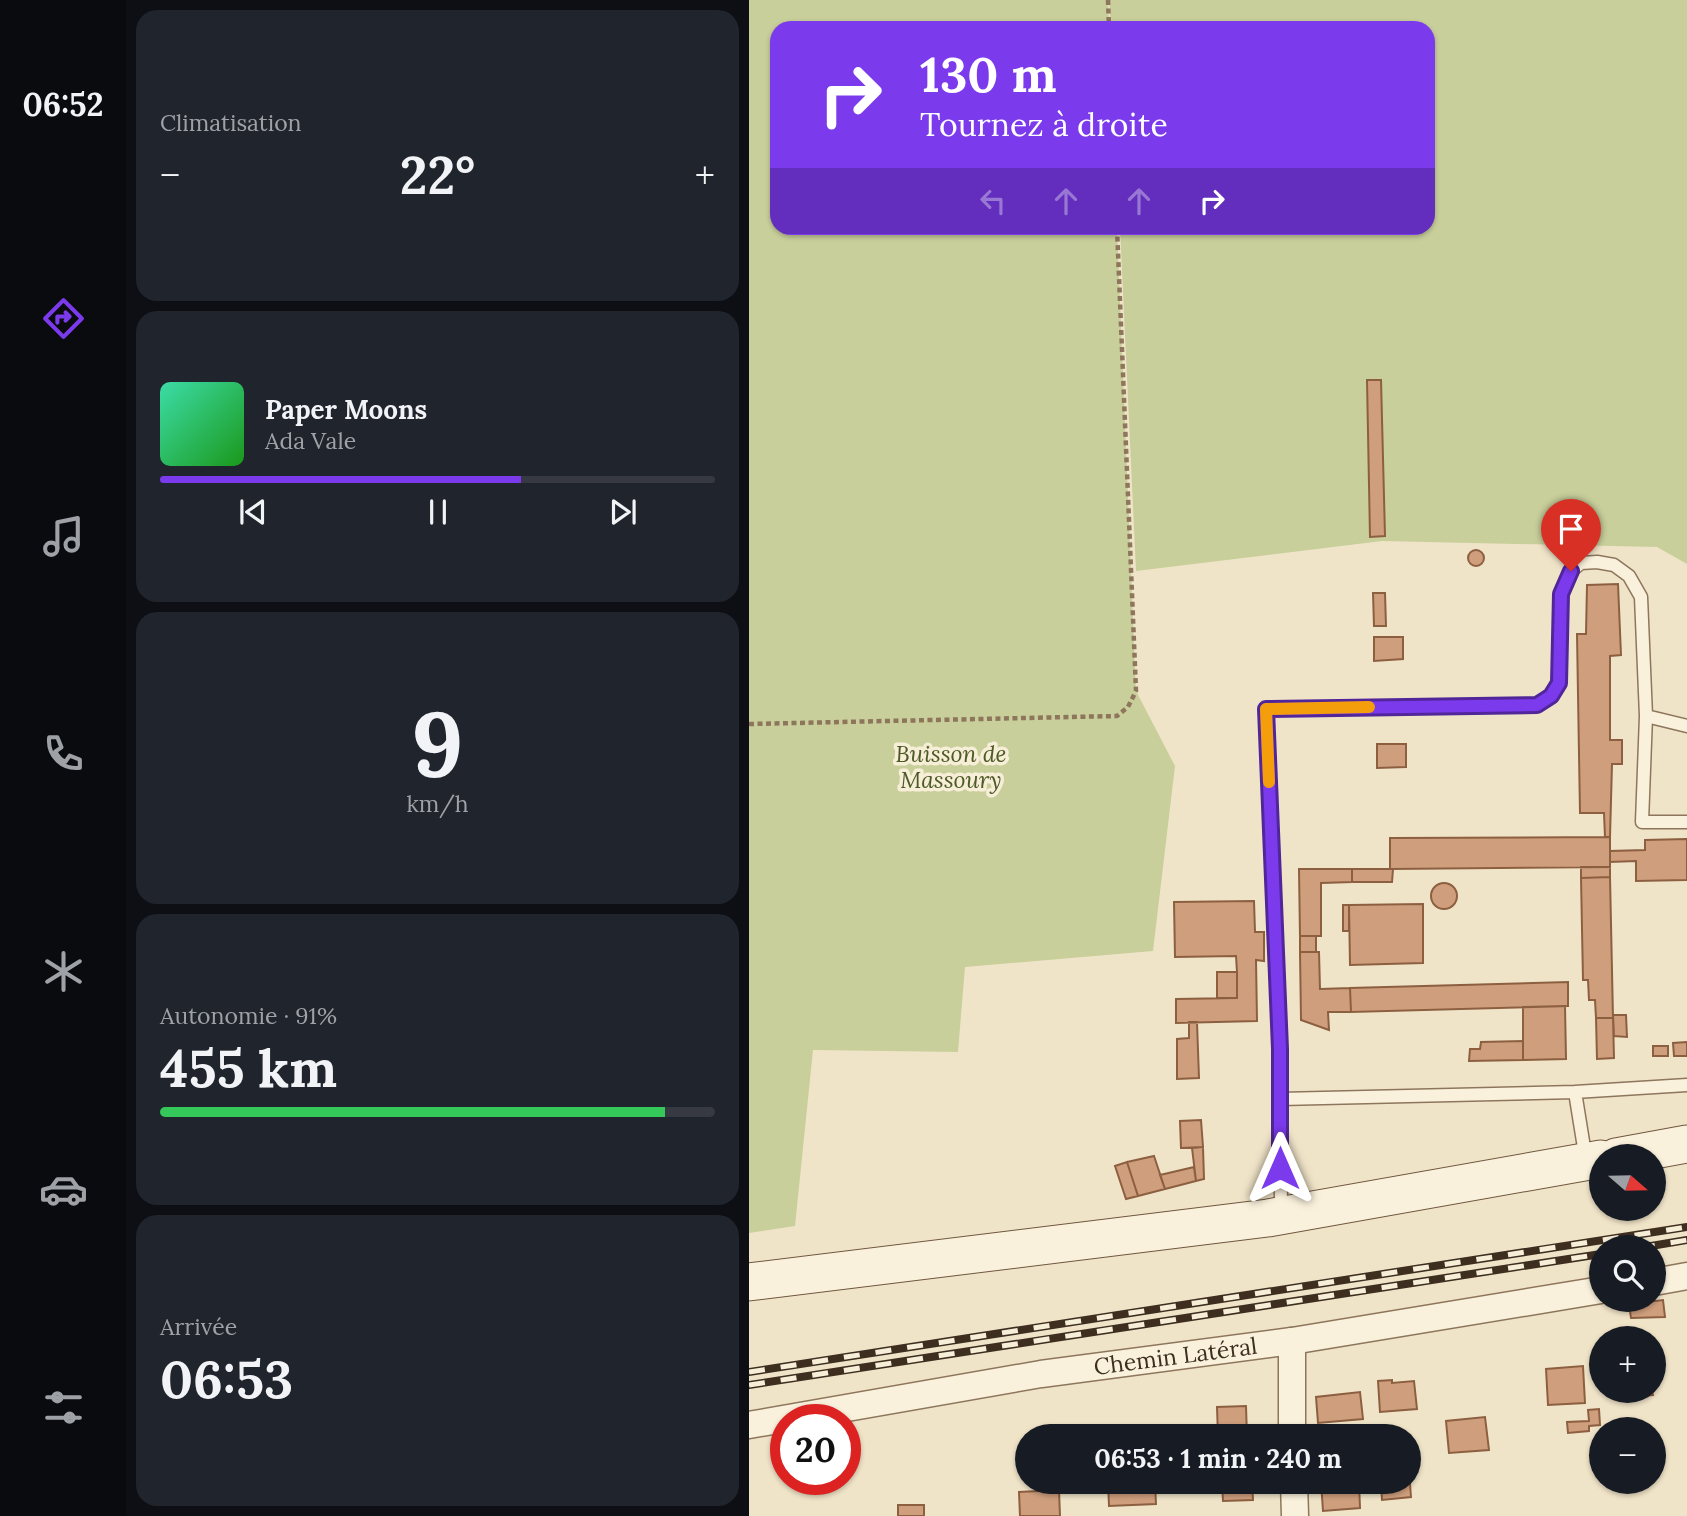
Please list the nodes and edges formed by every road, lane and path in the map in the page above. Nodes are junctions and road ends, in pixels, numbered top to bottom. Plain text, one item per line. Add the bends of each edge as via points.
1 (1108, 0) edge
2 (1109, 21) edge
3 (1117, 235) edge
4 (1646, 716) junction
5 (749, 724) edge
6 (1687, 726) edge
7 (1687, 822) edge
8 (1687, 1085) edge
9 (1575, 1092) junction
10 (1280, 1099) junction
11 (1595, 1144) edge
12 (1687, 1144) edge
13 (1666, 1148) edge
14 (1589, 1161) edge
15 (1281, 1216) junction
16 (1687, 1276) edge
17 (1666, 1280) edge
18 (749, 1282) edge
19 (1589, 1292) edge
20 (1292, 1341) junction
21 (1292, 1424) edge
22 (749, 1425) edge
23 (1294, 1494) edge
24 (1294, 1516) edge

1 - 2 path
3 - 5 path via 1136,691 1128,708 1117,716
4 - 6 lane
4 - 7 lane via 1642,822
4 - 10 lane via 1641,597 1629,576 1613,565 1597,562 1581,563 1571,571 1561,594 1559,683 1551,696 1537,705 1266,709
8 - 9 lane
9 - 10 lane
9 - 11 lane
10 - 15 lane
12 - 13 main road
14 - 15 main road
15 - 18 main road
16 - 17 street
19 - 20 street, Chemin Latéral
20 - 21 street
20 - 22 street, Chemin Latéral via 1041,1374
23 - 24 street

